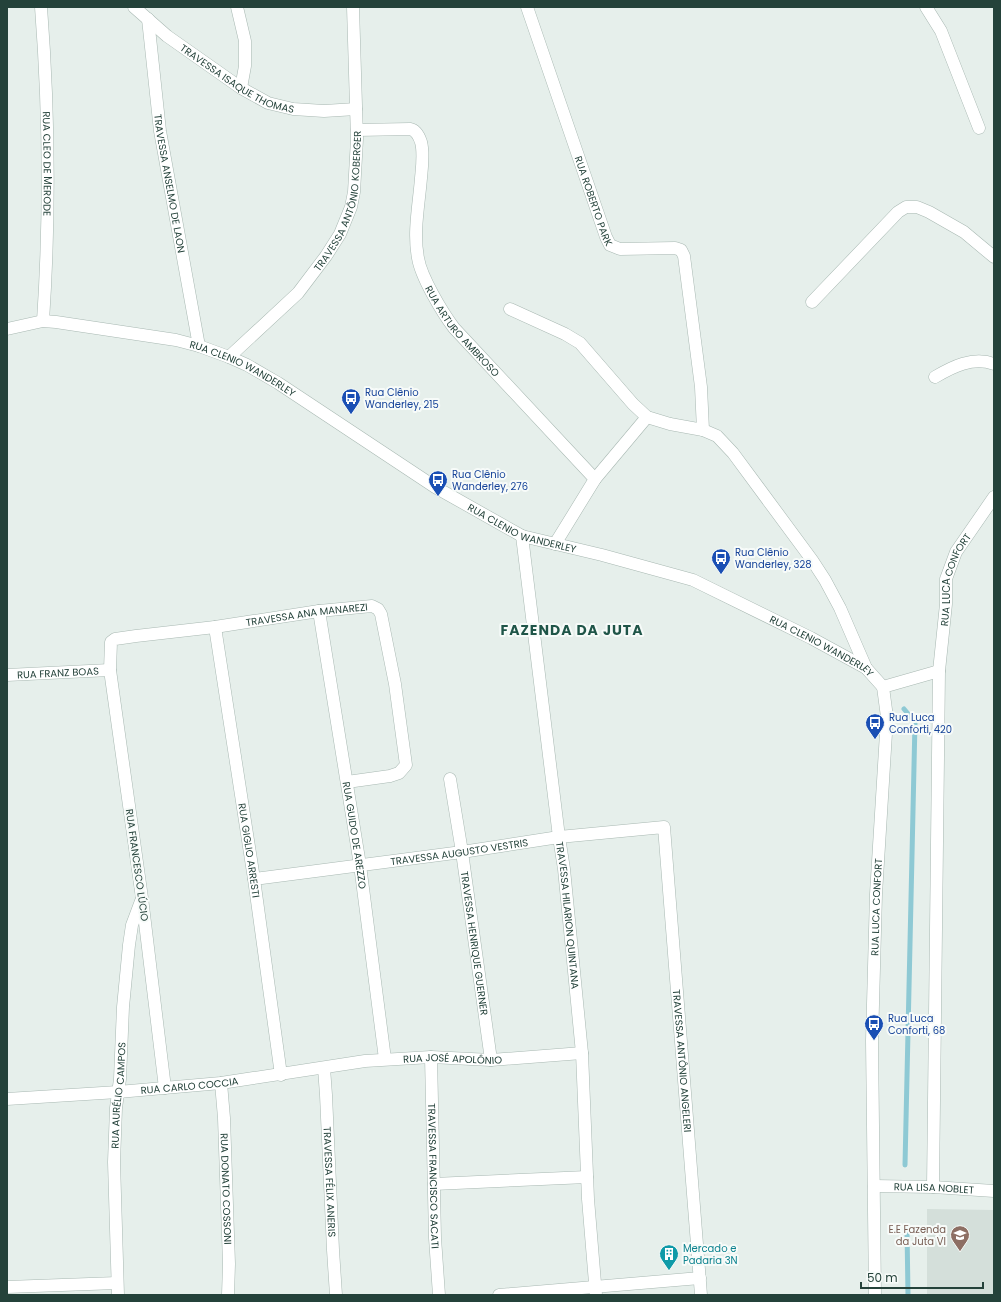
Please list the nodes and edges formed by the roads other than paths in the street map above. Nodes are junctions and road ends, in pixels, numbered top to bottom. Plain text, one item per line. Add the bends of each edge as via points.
1 (41, 7) edge
2 (134, 7) edge
3 (237, 7) edge
4 (353, 7) edge
5 (527, 7) edge
6 (926, 7) edge
7 (148, 19) junction
8 (240, 88) junction
9 (356, 109) junction
10 (979, 128) dead end
11 (356, 130) junction
12 (994, 258) edge
13 (812, 302) dead end
14 (510, 309) dead end
15 (43, 321) junction
16 (7, 329) edge
17 (199, 346) junction
18 (229, 357) junction
19 (994, 364) edge
20 (935, 377) dead end
21 (647, 417) junction
22 (703, 430) junction
23 (596, 478) junction
24 (994, 497) edge
25 (522, 536) junction
26 (556, 544) junction
27 (319, 611) junction
28 (215, 626) junction
29 (111, 642) joint
30 (866, 668) junction
31 (110, 670) junction
32 (939, 671) junction
33 (7, 675) edge
34 (883, 687) junction
35 (450, 779) dead end
36 (347, 782) junction
37 (664, 827) joint
38 (559, 837) junction
39 (462, 852) junction
40 (360, 865) junction
41 (254, 879) junction
42 (142, 898) junction
43 (582, 1053) junction
44 (431, 1057) junction
45 (385, 1059) junction
46 (492, 1060) junction
47 (324, 1068) junction
48 (281, 1074) junction
49 (221, 1084) junction
50 (165, 1088) junction
51 (118, 1092) junction
52 (7, 1099) edge
53 (587, 1177) junction
54 (434, 1184) junction
55 (874, 1186) junction
56 (933, 1187) junction
57 (994, 1191) edge
58 (700, 1278) junction
59 (7, 1287) edge
60 (118, 1289) edge
61 (596, 1291) edge
62 (228, 1295) edge
63 (336, 1295) edge
64 (439, 1295) edge
65 (500, 1295) edge
66 (701, 1295) edge
67 (875, 1295) edge

1 - 15 street, RUA CLEO DE MERODE via 48,194
2 - 7 street, TRAVESSA ISAQUE THOMAS
3 - 8 street via 246,41 245,66
4 - 9 street, TRAVESSA ANTÔNIO KOBERGER
5 - 22 street, RUA ROBERTO PARK via 610,245 620,249 675,248 681,250 684,256 701,387
6 - 10 street via 941,31
7 - 8 street, TRAVESSA ISAQUE THOMAS via 167,36
7 - 17 street, TRAVESSA ANSELMO DE LAON via 160,131
8 - 9 street, TRAVESSA ISAQUE THOMAS via 268,103 293,109
9 - 11 street, TRAVESSA ANTÔNIO KOBERGER
11 - 18 street, TRAVESSA ANTÔNIO KOBERGER via 354,192 340,234 298,293
11 - 23 street, RUA ARTURO AMBROSO via 410,129 416,132 421,142 423,160 415,244 426,280 454,328
12 - 13 street via 964,232 929,212 917,207 906,207 898,212
14 - 21 street via 580,343
15 - 16 street, RUA CLENIO WANDERLEY
15 - 17 street, RUA CLENIO WANDERLEY via 176,340
17 - 18 street, RUA CLENIO WANDERLEY
18 - 25 street, RUA CLENIO WANDERLEY via 278,383 435,486
19 - 20 street via 972,362 954,366
21 - 22 street
21 - 23 street
22 - 30 street via 717,436 733,453 826,580
23 - 26 street
24 - 32 street, RUA LUCA CONFORT via 956,552 946,579
25 - 26 street, RUA CLENIO WANDERLEY
25 - 38 street, TRAVESSA HILARION QUINTANA
26 - 30 street, RUA CLENIO WANDERLEY via 694,580
27 - 28 street, TRAVESSA ANA MANAREZI
27 - 36 street, RUA GUIDO DE AREZZO
27 - 36 street, TRAVESSA ANA MANAREZI via 372,606 378,609 382,614 395,684 406,765 399,773 390,776
28 - 29 street, TRAVESSA ANA MANAREZI via 115,639
28 - 41 street, RUA GIGLIO ARRESTI
29 - 31 street, RUA FRANCESCO LÚCIO
30 - 34 street, RUA CLENIO WANDERLEY
31 - 33 street, RUA FRANZ BOAS
31 - 42 street, RUA FRANCESCO LÚCIO
32 - 34 street
32 - 56 street, RUA LUCA CONFORT
34 - 55 street, RUA LUCA CONFORT via 888,717 876,894 872,1041
35 - 39 street, TRAVESSA HENRIQUE GUERNER
36 - 40 street, RUA GUIDO DE AREZZO
37 - 38 street, TRAVESSA AUGUSTO VESTRIS
37 - 58 street, TRAVESSA ANTÔNIO ANGELERI
38 - 39 street, TRAVESSA AUGUSTO VESTRIS
38 - 43 street, TRAVESSA HILARION QUINTANA
39 - 40 street, TRAVESSA AUGUSTO VESTRIS
39 - 46 street, TRAVESSA HENRIQUE GUERNER
40 - 41 street, TRAVESSA AUGUSTO VESTRIS
40 - 45 street, RUA GUIDO DE AREZZO
41 - 48 street, RUA GIGLIO ARRESTI
42 - 50 street, RUA FRANCESCO LÚCIO
42 - 51 street, RUA AURÉLIO CAMPOS via 132,925 129,945
43 - 46 street, RUA JOSÉ APOLÔNIO
43 - 53 street, TRAVESSA HILARION QUINTANA
44 - 45 street, RUA JOSÉ APOLÔNIO
44 - 46 street, RUA JOSÉ APOLÔNIO
44 - 54 street, TRAVESSA FRANCISCO SACATI
45 - 47 street, RUA JOSÉ APOLÔNIO
47 - 48 street, RUA CARLO COCCIA
47 - 63 street, TRAVESSA FÉLIX ANERIS
48 - 49 street, RUA CARLO COCCIA
49 - 50 street, RUA CARLO COCCIA
49 - 62 street, RUA DONATO COSSONI via 229,1264
50 - 51 street, RUA CARLO COCCIA
51 - 52 street, RUA CARLO COCCIA
51 - 60 street, RUA AURÉLIO CAMPOS via 114,1162
53 - 54 street
53 - 61 street, TRAVESSA HILARION QUINTANA
54 - 64 street, TRAVESSA FRANCISCO SACATI
55 - 56 street, RUA LISA NOBLET
55 - 67 street, RUA LUCA CONFORT
56 - 57 street, RUA LISA NOBLET
58 - 61 street
58 - 66 street, TRAVESSA ANTÔNIO ANGELERI
59 - 60 street
61 - 65 street

